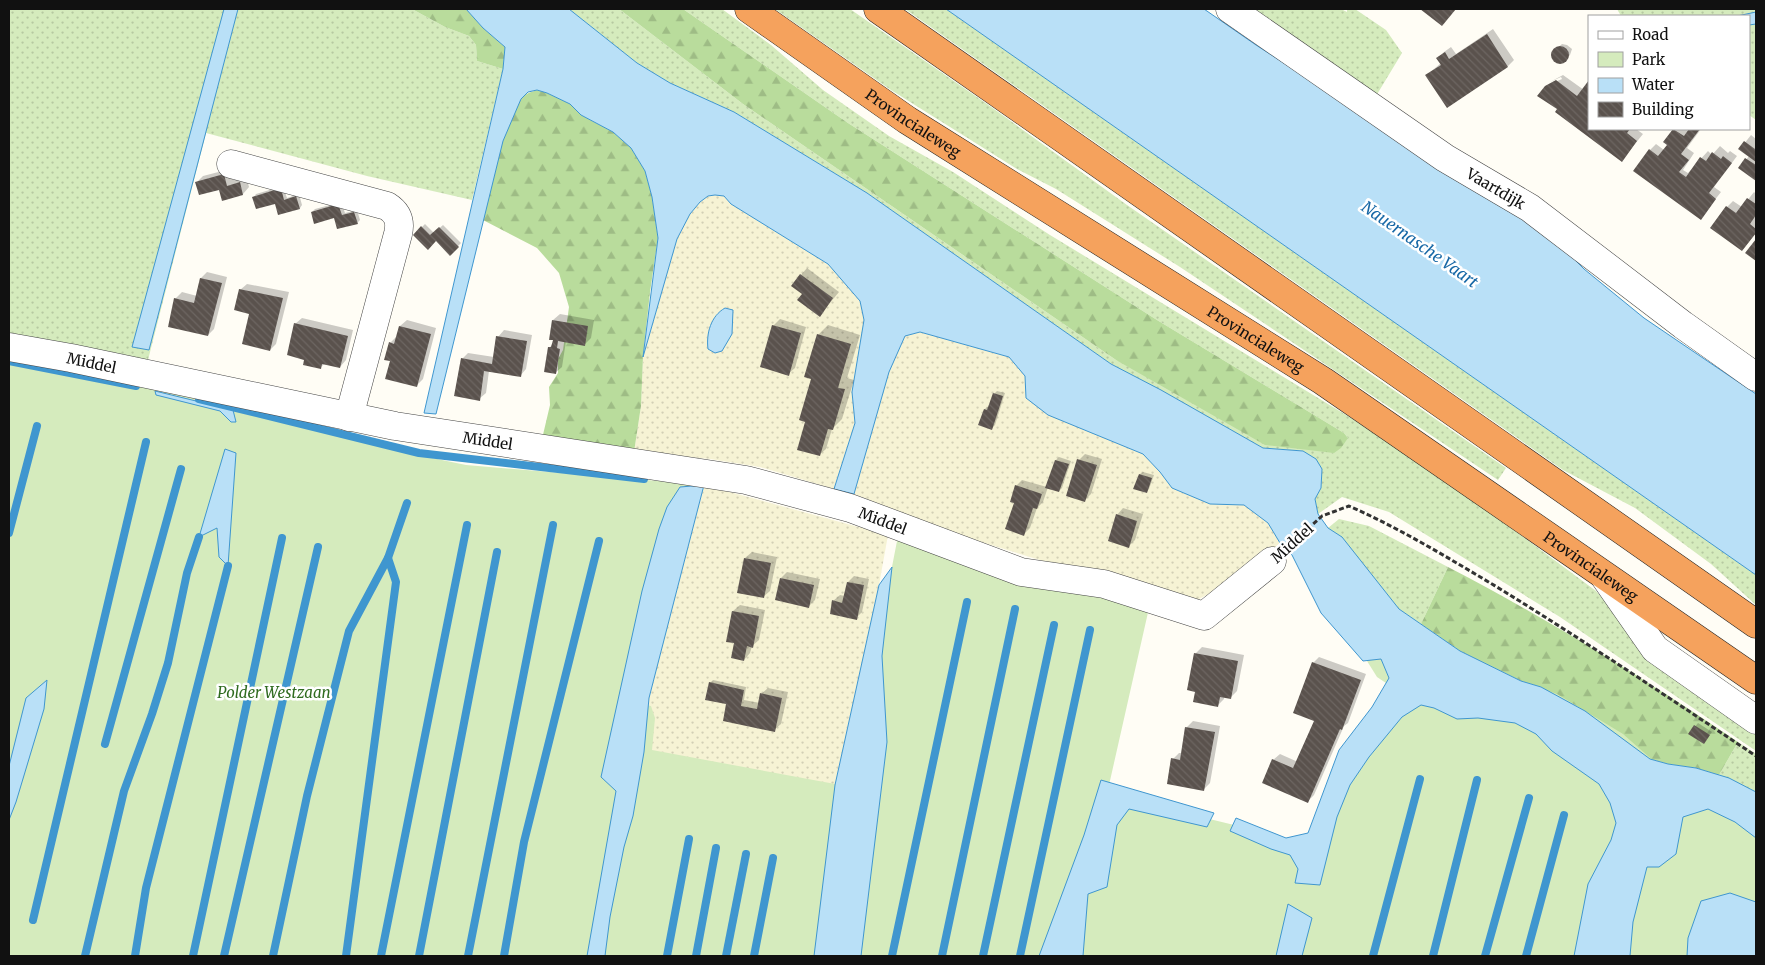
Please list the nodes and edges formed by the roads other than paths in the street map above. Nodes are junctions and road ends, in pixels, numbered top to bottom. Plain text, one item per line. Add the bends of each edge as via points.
1 (749, 9) edge
2 (878, 9) edge
3 (1230, 9) edge
4 (232, 164) dead end
5 (9, 347) edge
6 (1756, 377) edge
7 (349, 417) junction
8 (1272, 561) road end
9 (1600, 571) junction
10 (1756, 624) edge
11 (1756, 680) edge
12 (1756, 720) edge

1 - 9 highway, Provincialeweg via 907,120 1323,381
2 - 10 highway
3 - 6 street, Vaartdijk via 1444,158 1530,208
4 - 7 street via 387,206 399,219 398,234
5 - 7 street, Middel
7 - 8 street, Middel via 746,480 850,508 1021,572 1104,584 1204,616
9 - 11 highway, Provincialeweg
9 - 12 street via 1655,649

